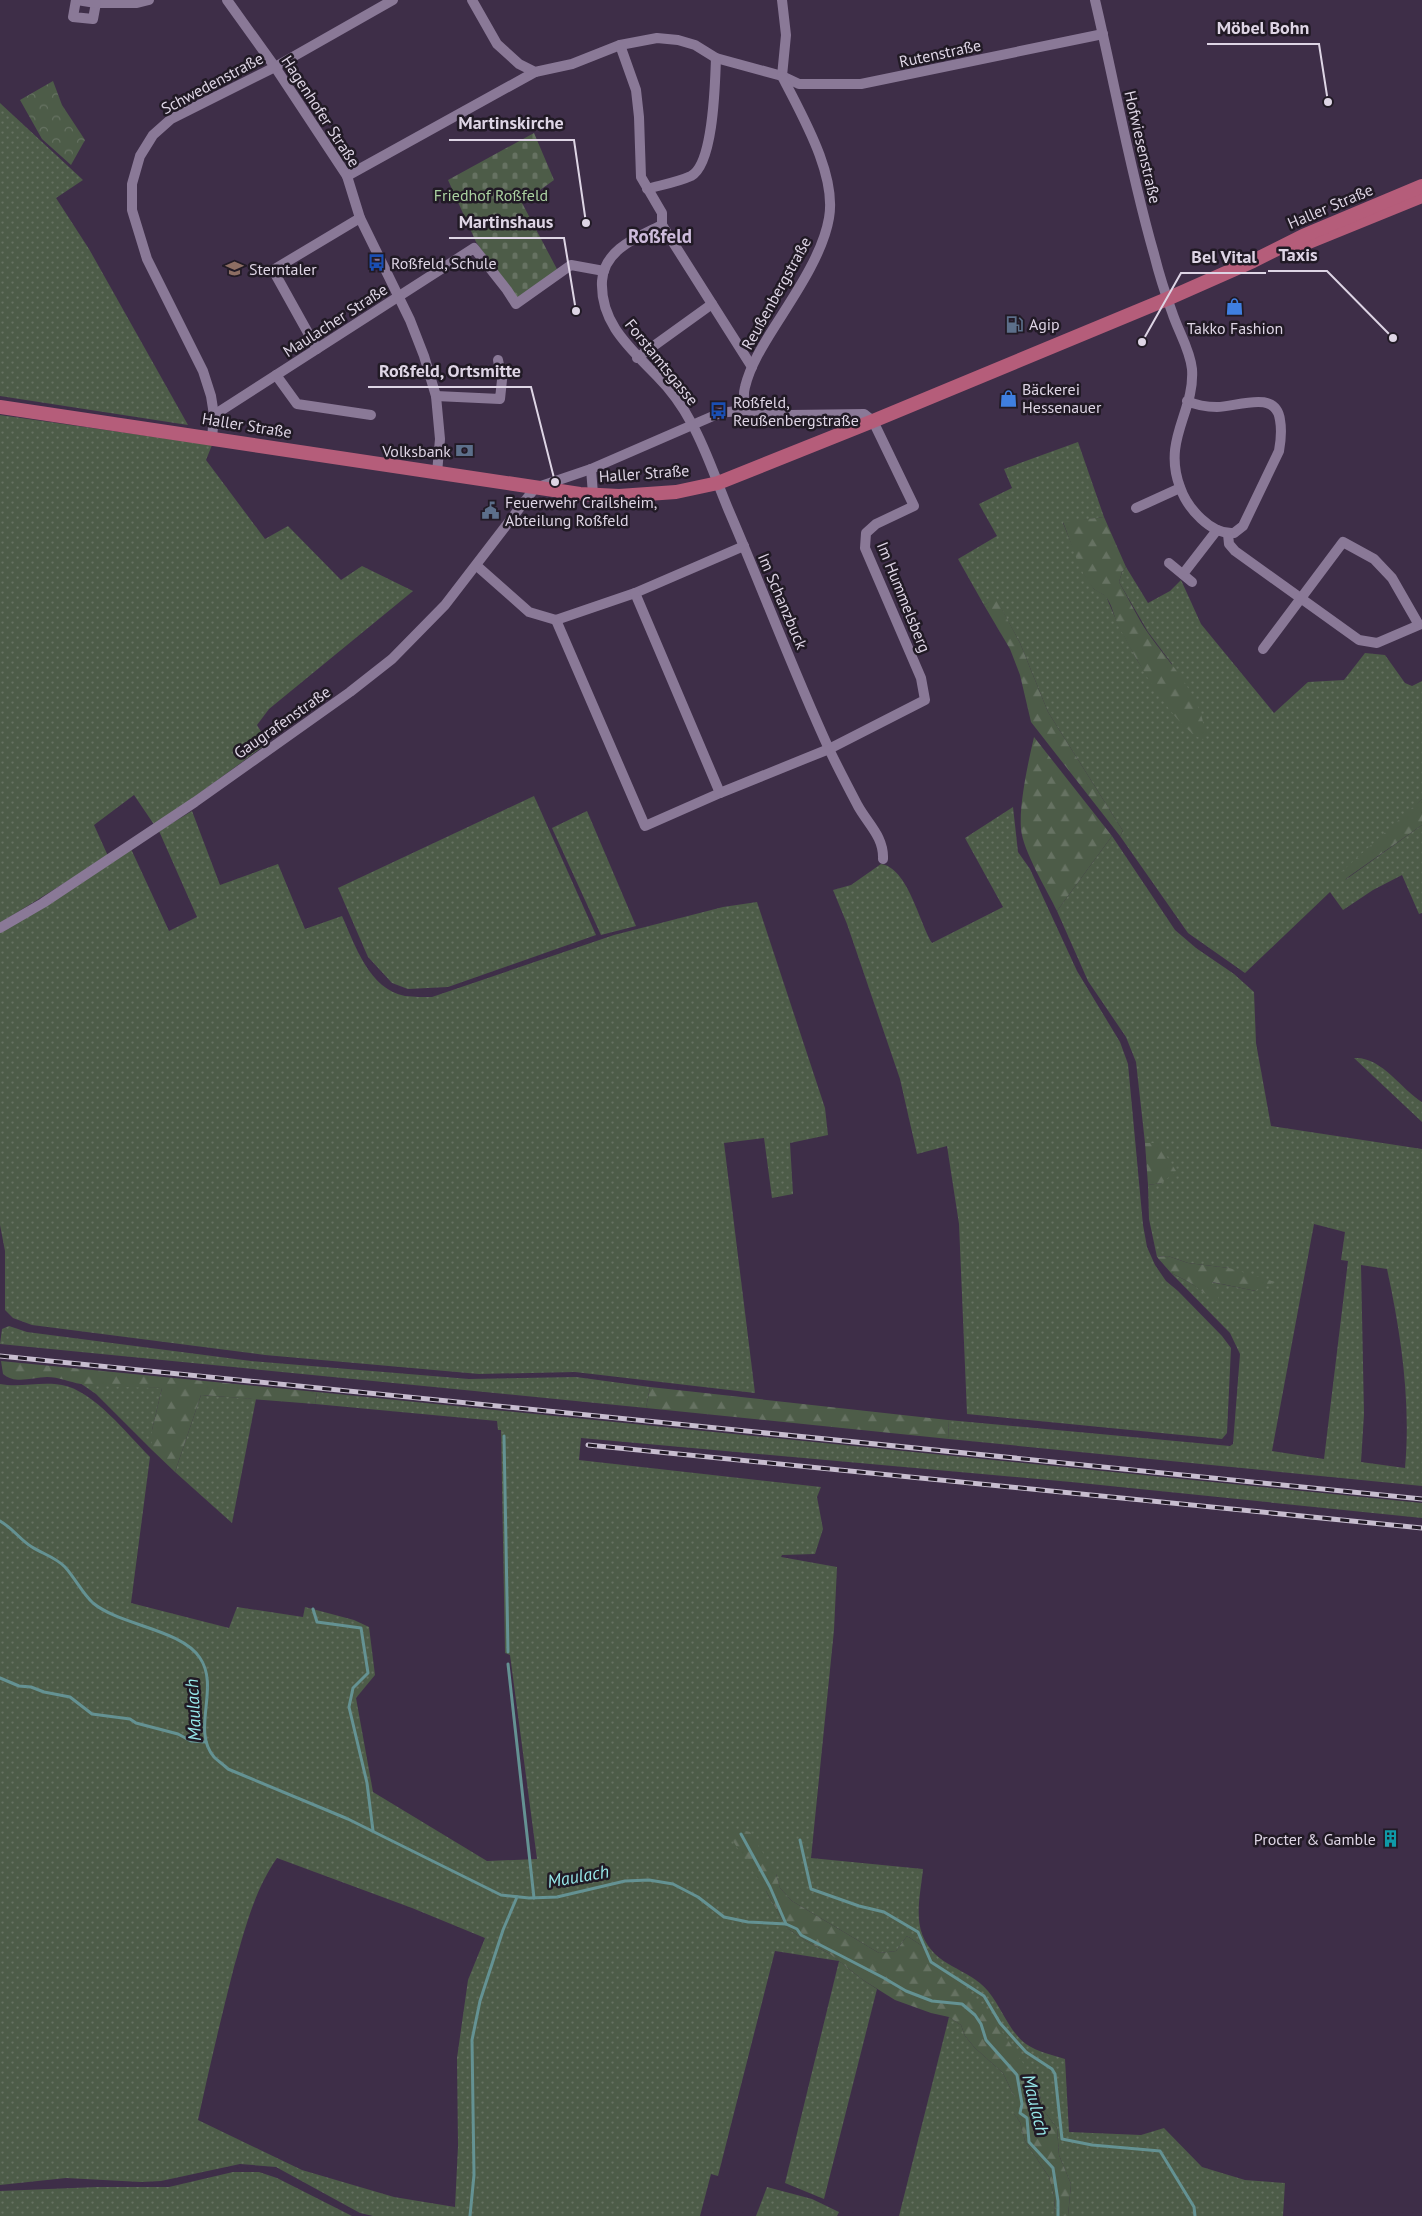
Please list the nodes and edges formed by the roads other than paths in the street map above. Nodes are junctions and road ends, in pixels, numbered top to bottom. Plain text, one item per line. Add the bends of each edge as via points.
1 (76, 0) edge
2 (149, 0) edge
3 (227, 0) edge
4 (393, 0) edge
5 (472, 0) edge
6 (782, 0) edge
7 (1095, 0) edge
8 (96, 3) junction
9 (1103, 34) junction
10 (620, 45) junction
11 (716, 58) junction
12 (275, 67) junction
13 (535, 72) junction
14 (782, 76) junction
15 (347, 176) junction
16 (1422, 186) edge
17 (647, 189) junction
18 (1422, 196) edge
19 (360, 218) junction
20 (662, 225) junction
21 (1253, 261) junction
22 (604, 272) junction
23 (398, 298) junction
24 (1167, 298) junction
25 (712, 304) junction
26 (317, 349) junction
27 (637, 358) junction
28 (498, 360) dead end
29 (752, 367) junction
30 (276, 375) junction
31 (436, 396) junction
32 (1187, 401) junction
33 (0, 407) edge
34 (744, 410) junction
35 (214, 415) junction
36 (371, 415) dead end
37 (873, 421) junction
38 (693, 425) junction
39 (212, 438) junction
40 (591, 469) junction
41 (437, 473) junction
42 (718, 484) junction
43 (535, 488) junction
44 (1180, 488) junction
45 (593, 494) junction
46 (1136, 508) dead end
47 (1217, 530) junction
48 (1228, 534) junction
49 (744, 546) junction
50 (1169, 563) dead end
51 (477, 566) junction
52 (1183, 574) junction
53 (1192, 582) dead end
54 (635, 593) junction
55 (1300, 598) junction
56 (556, 620) junction
57 (1421, 626) edge
58 (1263, 648) dead end
59 (829, 749) junction
60 (720, 793) junction
61 (883, 859) dead end
62 (0, 928) edge

1 - 8 street
1 - 8 street via 73,17 93,19
2 - 8 street
3 - 12 street, Hagenhofer Straße
4 - 12 street, Schwedenstraße
5 - 13 street via 497,44
6 - 14 street via 786,36
7 - 9 street, Hofwiesenstraße
9 - 14 street, Rutenstraße via 861,84 800,84
9 - 24 street, Hofwiesenstraße via 1137,192
10 - 11 street via 657,38 678,40 695,45
10 - 13 street via 572,64
10 - 17 street via 636,90 641,178
11 - 14 street
11 - 17 street via 709,142 701,165 693,175
12 - 15 street, Hagenhofer Straße
12 - 35 street, Schwedenstraße via 171,119 153,135 140,156 132,184 132,210 147,259 203,371
13 - 15 street
14 - 29 street, Reußenbergstraße via 825,168 830,216 804,280
15 - 19 street, Hagenhofer Straße
16 - 21 main road, Haller Straße via 1303,236
17 - 20 street via 662,212
18 - 21 main road, Haller Straße via 1307,244
19 - 23 street, Hagenhofer Straße
19 - 26 street via 273,270
20 - 22 street, Forstamtsgasse via 617,249
20 - 25 street
21 - 24 main road, Haller Straße
22 - 23 street, Maulacher Straße via 571,265 516,304 474,248
22 - 27 street, Forstamtsgasse via 604,298 610,321
23 - 26 street, Maulacher Straße
23 - 31 street, Hagenhofer Straße via 410,320
24 - 32 street, Hofwiesenstraße via 1192,369
24 - 37 main road, Haller Straße
25 - 27 street
25 - 29 street
26 - 30 street, Maulacher Straße
27 - 38 street, Forstamtsgasse via 657,376
28 - 31 street via 502,380 500,398
29 - 34 street, Reußenbergstraße via 744,389
30 - 35 street, Maulacher Straße
30 - 36 street via 296,404
31 - 41 street, Hagenhofer Straße via 440,439
32 - 44 street, Hofwiesenstraße via 1174,450
32 - 48 street via 1218,407 1265,402 1279,415 1279,451 1243,526 1239,531
33 - 39 main road, Haller Straße
34 - 37 street via 790,415 864,414
34 - 38 street via 720,413
35 - 39 street
37 - 42 main road, Haller Straße
37 - 59 street, Im Hummelsberg via 914,506 876,524 866,534 865,548 922,678 925,700
38 - 40 street
38 - 42 street, Forstamtsgasse
39 - 41 main road, Haller Straße
40 - 43 street
40 - 45 street
41 - 43 main road, Haller Straße
42 - 45 main road, Haller Straße via 676,492 619,496
42 - 49 street, Forstamtsgasse
43 - 45 main road, Haller Straße
43 - 51 street, Gaugrafenstraße
44 - 46 street
44 - 47 street via 1194,510
47 - 48 street
47 - 52 street
48 - 55 street via 1234,551
49 - 54 street, Im Schanzbuck
49 - 59 street, Im Schanzbuck
50 - 52 street
51 - 56 street via 529,612
51 - 62 street, Gaugrafenstraße via 399,652 350,692 195,802
52 - 53 street
54 - 56 street, Im Schanzbuck
54 - 60 street
55 - 57 street via 1359,640 1377,643
55 - 57 street via 1343,542 1374,559 1392,578
55 - 58 street
56 - 60 street via 645,826
59 - 60 street
59 - 61 street, Im Schanzbuck via 884,849

